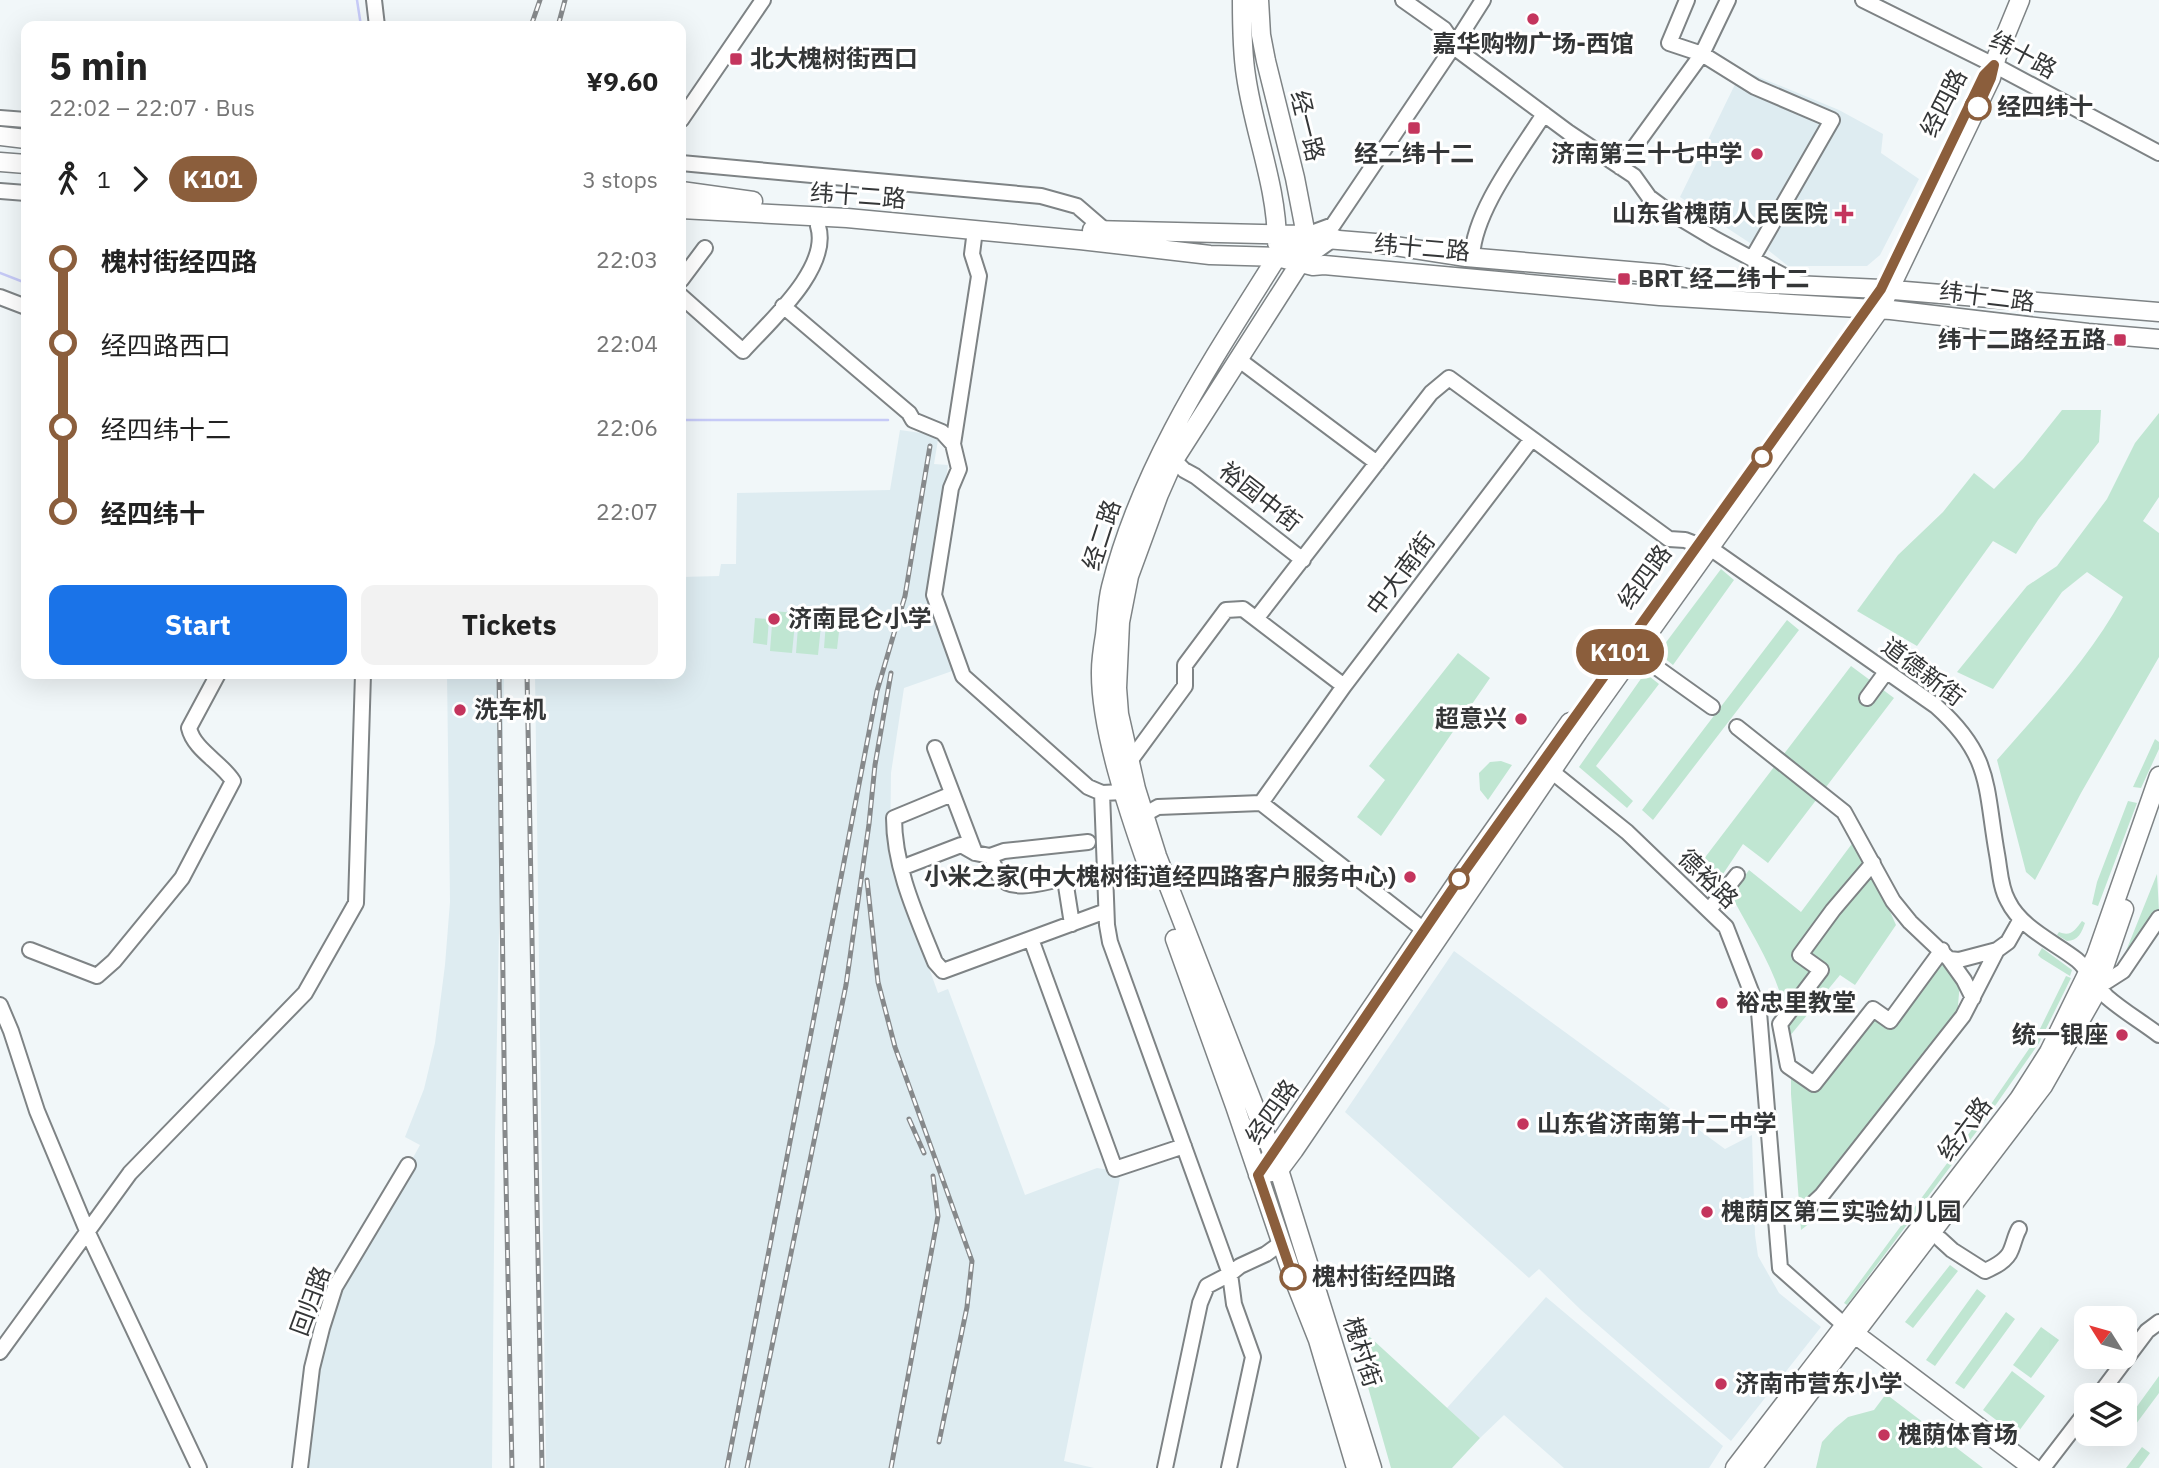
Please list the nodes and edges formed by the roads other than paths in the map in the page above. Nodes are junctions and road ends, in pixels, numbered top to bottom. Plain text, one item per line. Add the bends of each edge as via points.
1 (374, 0) edge
2 (763, 0) edge
3 (1242, 0) edge
4 (1259, 0) edge
5 (1403, 0) edge
6 (1483, 0) edge
7 (1490, 0) edge
8 (1687, 0) edge
9 (2020, 0) edge
10 (1867, 1) edge
11 (1722, 2) edge
12 (376, 21) edge
13 (1457, 47) junction
14 (1702, 54) junction
15 (1994, 65) junction
16 (686, 113) edge
17 (1544, 114) junction
18 (0, 118) edge
19 (21, 120) edge
20 (0, 136) edge
21 (21, 138) edge
22 (2159, 153) edge
23 (0, 162) edge
24 (686, 163) edge
25 (21, 164) edge
26 (1620, 167) junction
27 (0, 191) edge
28 (21, 192) edge
29 (686, 192) edge
30 (686, 209) edge
31 (818, 226) dead end
32 (975, 230) junction
33 (1106, 232) junction
34 (1277, 234) junction
35 (1306, 235) junction
36 (1334, 239) junction
37 (705, 248) dead end
38 (1277, 257) junction
39 (1472, 258) junction
40 (1752, 259) junction
41 (1300, 262) junction
42 (686, 273) edge
43 (1800, 285) junction
44 (1885, 289) junction
45 (0, 297) edge
46 (686, 300) edge
47 (21, 305) edge
48 (783, 306) junction
49 (1873, 309) junction
50 (2159, 312) edge
51 (2159, 339) edge
52 (1238, 359) junction
53 (1531, 440) junction
54 (953, 444) junction
55 (1174, 460) junction
56 (1377, 463) junction
57 (1704, 547) junction
58 (1303, 560) junction
59 (1256, 619) junction
60 (1635, 652) junction
61 (1886, 672) junction
62 (215, 679) edge
63 (363, 679) edge
64 (1343, 686) junction
65 (1867, 698) dead end
66 (1712, 707) dead end
67 (1737, 727) dead end
68 (935, 748) dead end
69 (1130, 761) junction
70 (1546, 767) junction
71 (2159, 776) edge
72 (1124, 792) junction
73 (1102, 793) junction
74 (952, 794) junction
75 (1261, 803) junction
76 (2159, 805) edge
77 (1143, 811) junction
78 (1088, 842) dead end
79 (975, 853) junction
80 (990, 856) junction
81 (1873, 863) junction
82 (901, 868) junction
83 (1737, 875) dead end
84 (1709, 910) junction
85 (1106, 911) junction
86 (2159, 918) edge
87 (2021, 919) junction
88 (1072, 924) junction
89 (1424, 930) junction
90 (1031, 939) junction
91 (30, 950) dead end
92 (1997, 950) junction
93 (1946, 954) junction
94 (2093, 980) junction
95 (1973, 998) junction
96 (0, 1005) edge
97 (2159, 1035) edge
98 (1184, 1146) junction
99 (1276, 1162) junction
100 (408, 1165) dead end
101 (1258, 1175) junction
102 (1775, 1215) junction
103 (2019, 1229) dead end
104 (88, 1233) junction
105 (1940, 1239) dead end
106 (1281, 1243) junction
107 (1230, 1274) junction
108 (2159, 1322) edge
109 (1850, 1331) junction
110 (0, 1352) edge
111 (2108, 1383) edge
112 (2074, 1428) edge
113 (199, 1468) edge
114 (300, 1468) edge
115 (1165, 1468) edge
116 (1229, 1468) edge
117 (1356, 1468) edge
118 (1372, 1468) edge
119 (1735, 1468) edge
120 (1752, 1468) edge
121 (2034, 1468) edge
122 (2043, 1468) edge

1 - 12 street
2 - 16 street
3 - 34 main road, 经一路 via 1246,76
4 - 35 main road, 经一路 via 1266,61
5 - 13 street via 1444,29
6 - 13 street, 经二路
7 - 13 street, 经二路
8 - 14 street via 1669,43
9 - 15 main road, 经四路
10 - 15 street, 纬十路
11 - 14 street
13 - 17 street
13 - 35 street, 经二路 via 1333,225
13 - 36 street, 经二路
14 - 26 street
14 - 40 street via 1755,87 1832,120
15 - 22 street, 纬十路
15 - 44 main road, 经四路 via 1984,75
17 - 26 street
17 - 39 street via 1496,188 1472,243
18 - 19 street
20 - 21 main road
23 - 25 main road
24 - 33 street via 1041,196 1077,206
26 - 40 street via 1665,208
27 - 28 street
29 - 33 main road, 纬十二路
30 - 32 main road, 纬十二路
31 - 48 street via 816,262
32 - 38 main road, 纬十二路 via 1210,255
32 - 54 street via 972,254 979,275
33 - 34 main road, 纬十二路
34 - 35 main road, 纬十二路
34 - 38 main road, 经一路
35 - 36 main road, 纬十二路
35 - 38 street, 经二路
35 - 41 main road, 经一路
36 - 39 main road, 纬十二路
36 - 41 street, 经二路
37 - 42 street
38 - 41 main road, 纬十二路
38 - 72 main road, 经二路 via 1187,401 1140,497 1110,589 1102,691
39 - 43 main road, 纬十二路 via 1703,281
40 - 43 street
41 - 49 main road, 纬十二路 via 1660,296
41 - 52 main road, 经二路
43 - 44 main road, 纬十二路
44 - 49 main road, 经四路
44 - 50 main road, 纬十二路
45 - 47 street
46 - 48 street via 744,351
48 - 54 street via 913,420 942,432
49 - 51 main road, 纬十二路
49 - 57 main road, 经四路
52 - 55 main road, 经二路
52 - 56 street
53 - 56 street via 1449,378 1431,393
53 - 57 street via 1669,539
53 - 64 street, 中大南街
54 - 73 street via 959,469 951,488 934,595 963,676 1088,788
55 - 58 street, 裕园中街
55 - 69 main road, 经二路 via 1129,576 1120,622 1117,688
56 - 58 street
57 - 60 main road, 经四路
57 - 61 street, 道德新街
57 - 70 main road, 经四路
58 - 59 street, 裕园中街
59 - 64 street
59 - 69 street via 1243,609 1226,610 1185,665 1185,686
60 - 66 street
60 - 70 main road, 经四路
61 - 65 street
61 - 87 street, 道德新街 via 1936,706 1976,752 1989,788 2002,886
62 - 91 street via 189,728 191,738 233,781 182,878 97,976
63 - 104 street via 356,903 305,993 130,1173
64 - 75 street, 中大南街
67 - 81 street via 1844,812
68 - 74 street
69 - 77 main road, 经二路
70 - 84 street, 德裕路 via 1627,832
70 - 89 main road, 经四路
70 - 99 main road, 经四路
71 - 94 main road, 经六路 via 2096,956
72 - 73 street
72 - 101 main road, 经二路
73 - 85 street
74 - 79 street
74 - 82 street via 894,818
75 - 77 street
75 - 89 street
76 - 94 main road, 经六路
77 - 99 main road, 经二路 via 1190,946
78 - 80 street
79 - 80 street
79 - 82 street via 961,845
80 - 88 street via 1006,883 1016,886 1061,879
81 - 93 street via 1893,901
81 - 93 street via 1800,955 1821,970 1780,1024 1788,1066 1814,1084 1873,1009 1890,1021
82 - 90 street via 935,962 943,971
83 - 84 street
84 - 102 street, 德裕路 via 1726,927 1759,1012
85 - 88 street
85 - 98 street via 1110,942
86 - 94 street via 2123,971
87 - 92 street via 2008,942
87 - 94 street, 道德新街 via 2079,962
88 - 90 street
89 - 99 main road, 经四路
90 - 98 street via 1115,1169
92 - 93 street via 1959,960
92 - 95 street
93 - 95 street
94 - 97 street, 道德新街
94 - 109 main road, 经六路 via 2069,1043 2043,1086
95 - 102 street via 1822,1195 1807,1209
96 - 104 street via 37,1111
98 - 107 street
99 - 101 main road, 经四路
99 - 118 main road, 槐村街
100 - 114 street, 回归路 via 335,1287 312,1368
101 - 106 main road, 槐村街
102 - 109 street, 德裕路 via 1780,1268
103 - 105 street via 2011,1252 1985,1271
104 - 110 street
104 - 113 street
106 - 107 street
106 - 117 main road, 槐村街 via 1318,1340
107 - 115 street via 1207,1286 1200,1303
107 - 116 street via 1234,1304 1253,1357
108 - 111 street
109 - 119 main road, 经六路
109 - 120 main road, 经六路
109 - 121 main road
112 - 122 street

